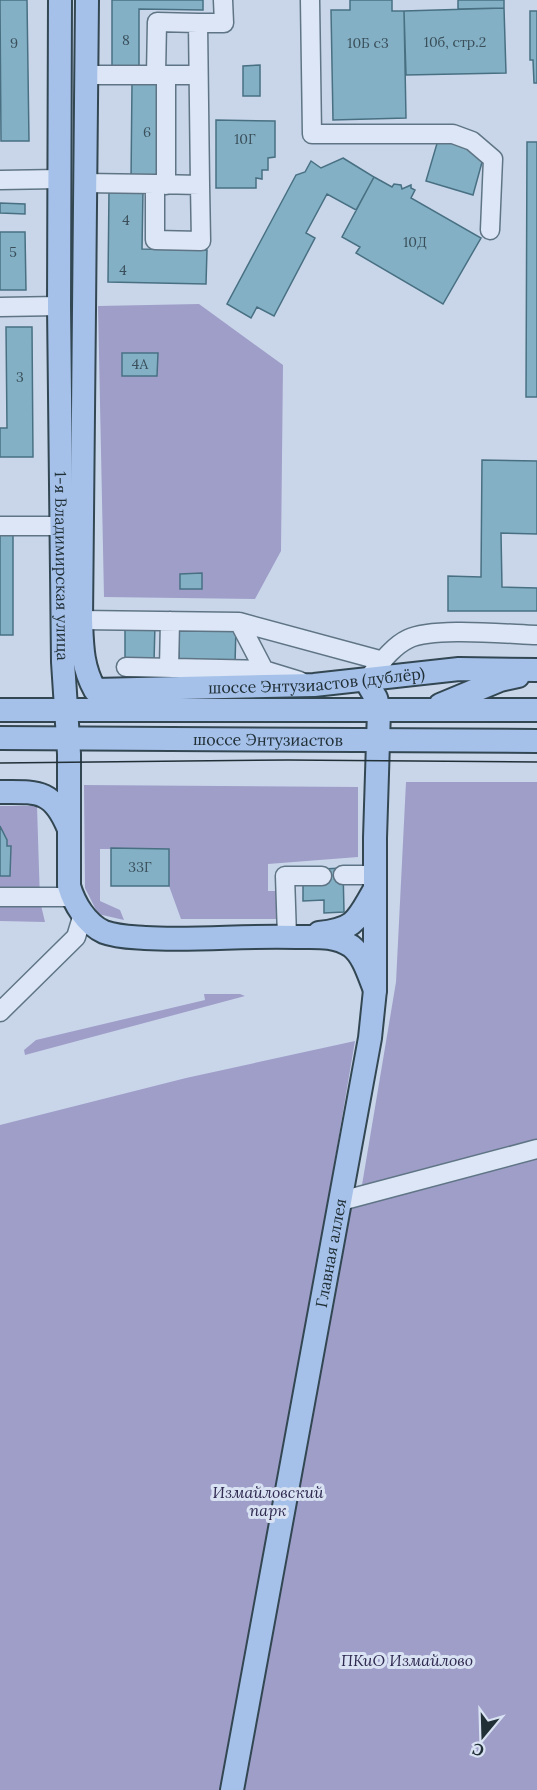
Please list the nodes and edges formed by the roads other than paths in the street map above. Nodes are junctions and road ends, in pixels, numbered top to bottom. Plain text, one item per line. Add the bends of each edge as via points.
1 (60, 0) edge
2 (87, 0) edge
3 (223, 0) edge
4 (310, 0) edge
5 (198, 23) junction
6 (85, 75) junction
7 (161, 75) junction
8 (198, 75) junction
9 (59, 179) junction
10 (0, 180) edge
11 (84, 183) junction
12 (161, 184) junction
13 (200, 185) junction
14 (490, 230) dead end
15 (59, 306) junction
16 (0, 307) edge
17 (61, 525) junction
18 (0, 526) edge
19 (81, 620) junction
20 (170, 621) junction
21 (239, 622) junction
22 (537, 634) edge
23 (385, 660) junction
24 (126, 667) dead end
25 (169, 668) junction
26 (264, 670) junction
27 (537, 670) edge
28 (366, 681) junction
29 (314, 685) junction
30 (95, 700) junction
31 (0, 710) edge
32 (379, 710) junction
33 (428, 710) junction
34 (537, 710) edge
35 (66, 711) junction
36 (0, 738) edge
37 (69, 738) junction
38 (378, 739) junction
39 (537, 741) edge
40 (0, 792) edge
41 (68, 827) junction
42 (343, 875) dead end
43 (322, 876) dead end
44 (376, 881) junction
45 (0, 897) edge
46 (78, 905) junction
47 (287, 936) junction
48 (375, 990) junction
49 (0, 1012) edge
50 (537, 1149) edge
51 (341, 1201) junction
52 (231, 1790) edge

1 - 9 main road, 1-я Владимирская улица
2 - 6 main road, 1-я Владимирская улица
3 - 5 street via 224,23
4 - 14 street via 312,134 453,134 472,141 493,159
5 - 7 street via 157,22
5 - 8 street
6 - 7 street
6 - 11 main road, 1-я Владимирская улица
7 - 8 street
7 - 12 street
8 - 13 street
9 - 10 street
9 - 15 main road, 1-я Владимирская улица
11 - 12 street
11 - 19 main road, 1-я Владимирская улица
12 - 13 street
12 - 13 street via 155,240 201,241
15 - 16 street
15 - 17 main road, 1-я Владимирская улица
17 - 18 street
17 - 35 main road, 1-я Владимирская улица
19 - 20 street
19 - 30 main road, 1-я Владимирская улица via 82,657
20 - 21 street
20 - 25 street
21 - 23 street
21 - 26 street
22 - 23 street via 429,633 408,639
23 - 28 street
24 - 25 street
25 - 26 street
26 - 29 street
27 - 28 main road, шоссе Энтузиастов (дублёр) via 459,669
27 - 33 main road via 500,680
28 - 29 main road, шоссе Энтузиастов (дублёр)
28 - 32 main road
29 - 30 main road, шоссе Энтузиастов (дублёр)
30 - 32 main road, шоссе Энтузиастов
30 - 35 main road, шоссе Энтузиастов
31 - 35 main road, шоссе Энтузиастов
32 - 33 main road, шоссе Энтузиастов
32 - 38 main road, Главная аллея
33 - 34 main road, шоссе Энтузиастов
35 - 37 main road, 1-я Владимирская улица
36 - 37 main road, шоссе Энтузиастов
37 - 38 main road, шоссе Энтузиастов
37 - 41 main road, 1-я Владимирская улица
38 - 39 main road, шоссе Энтузиастов
38 - 44 main road, Главная аллея
40 - 41 main road via 32,792 46,797 61,810
41 - 46 main road, 1-я Владимирская улица via 69,886
42 - 44 street
43 - 47 street via 285,876
44 - 47 main road via 354,924 334,932
44 - 48 main road, Главная аллея
45 - 46 street
46 - 47 main road via 103,931 123,936
46 - 49 street via 76,937
47 - 48 main road via 330,938 353,948
48 - 51 main road, Главная аллея
50 - 51 street
51 - 52 main road, Главная аллея

